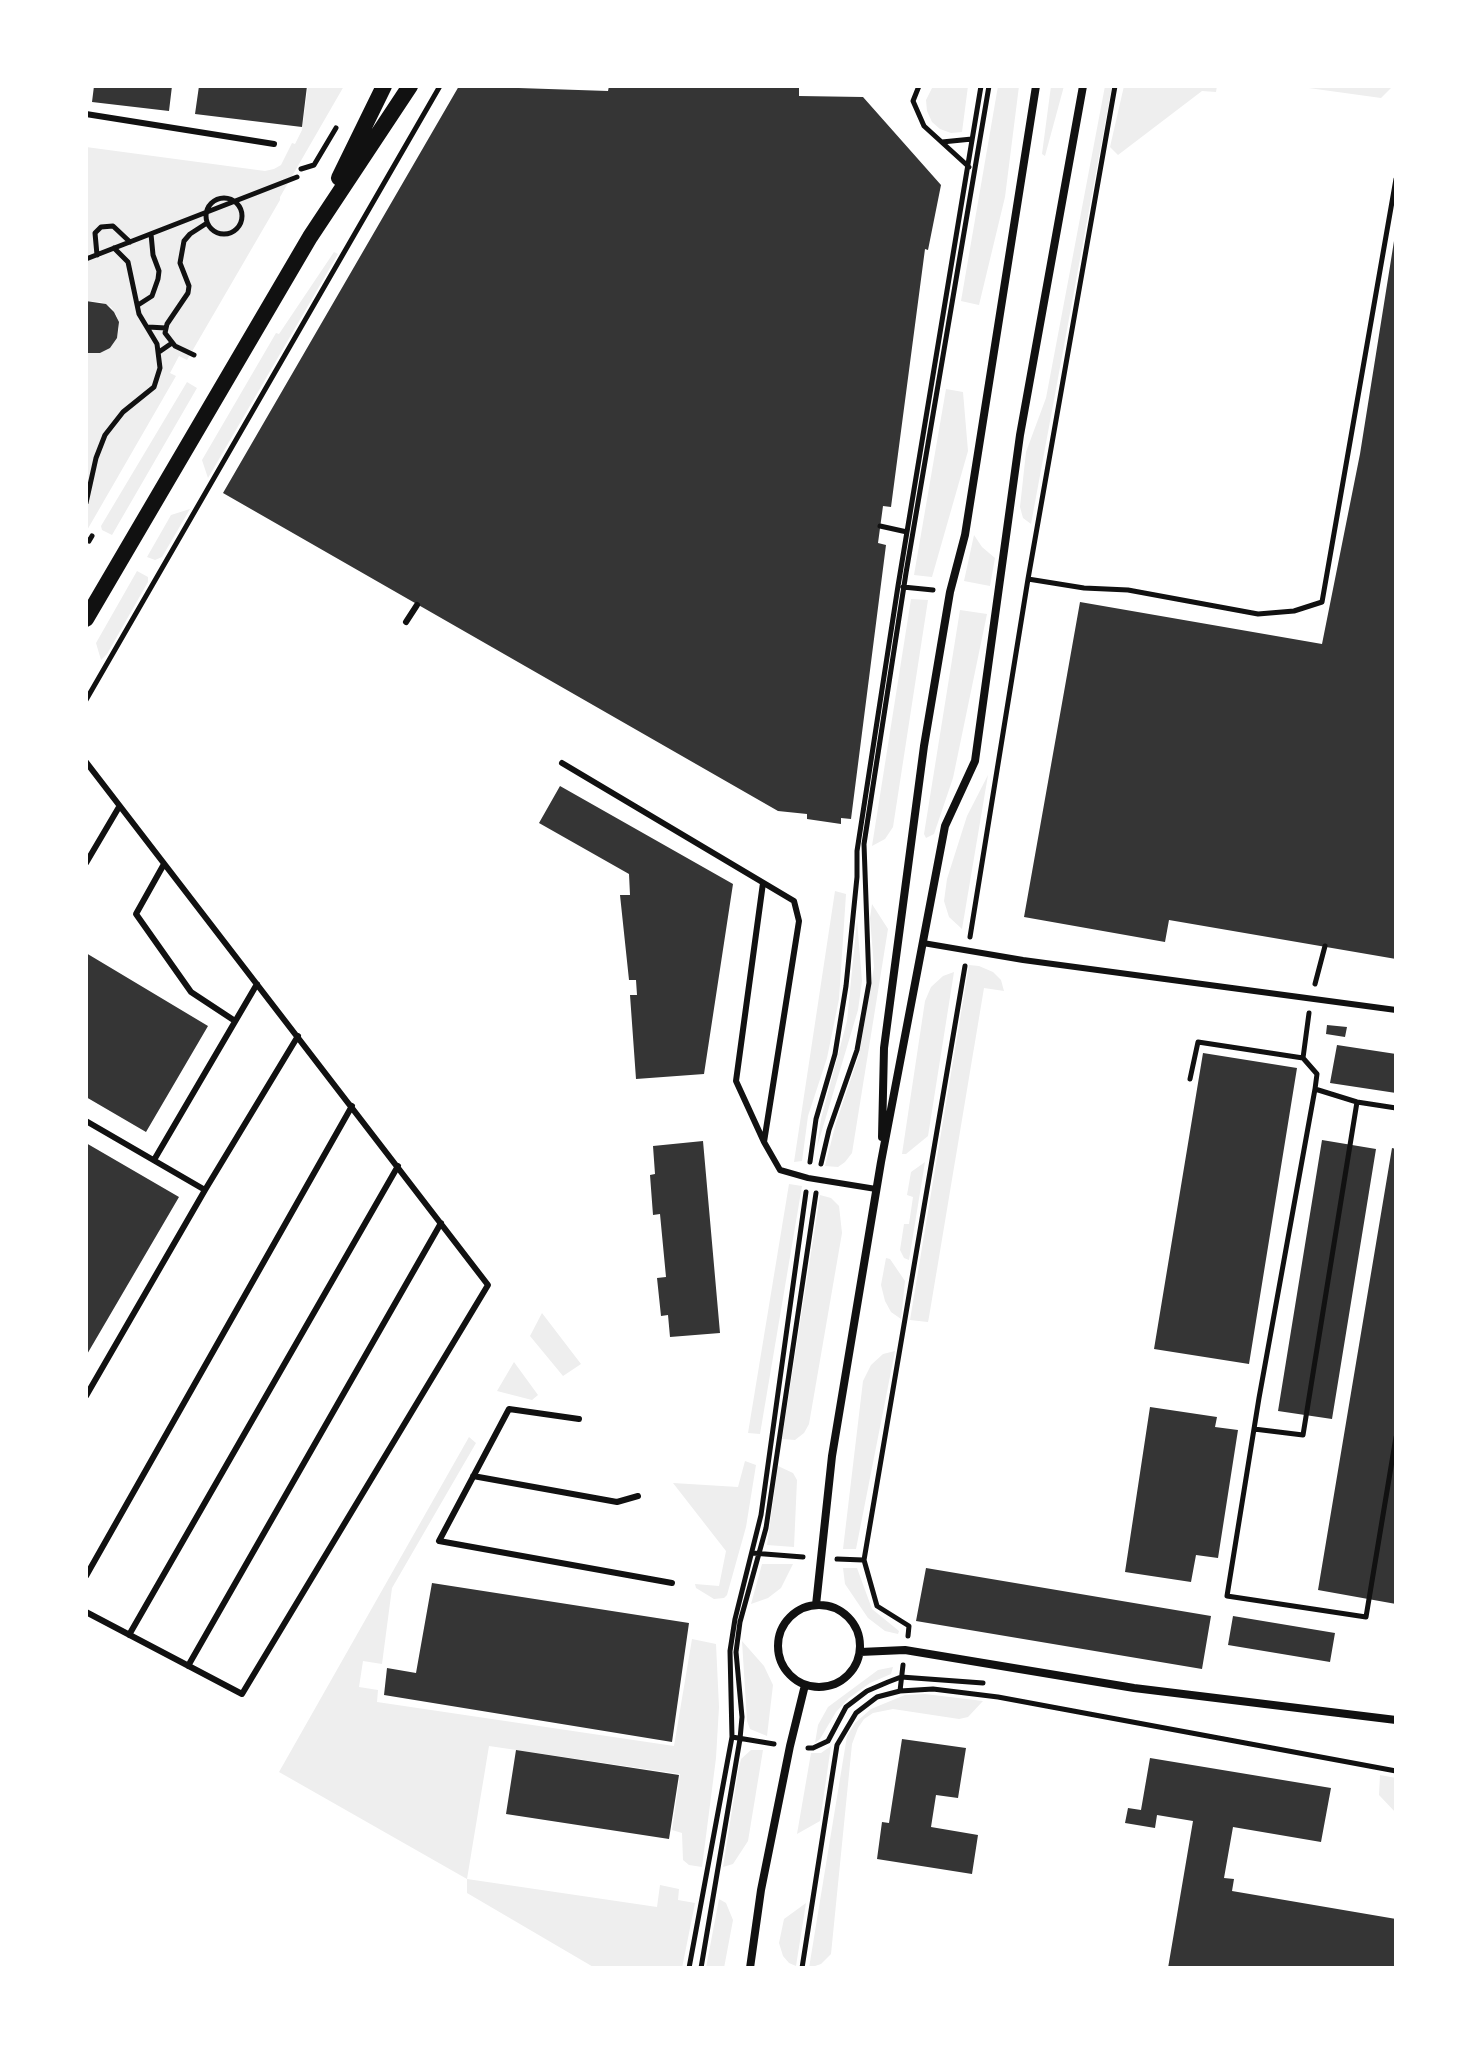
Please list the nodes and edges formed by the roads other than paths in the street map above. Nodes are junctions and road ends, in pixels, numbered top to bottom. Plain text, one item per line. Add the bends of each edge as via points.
1 (384, 86) edge
2 (410, 86) edge
3 (1083, 86) edge
4 (1035, 87) edge
5 (86, 114) edge
6 (274, 144) dead end
7 (310, 237) junction
8 (417, 605) dead end
9 (86, 619) edge
10 (406, 622) dead end
11 (86, 762) edge
12 (562, 763) dead end
13 (119, 807) junction
14 (86, 863) edge
15 (164, 864) junction
16 (763, 883) junction
17 (923, 943) junction
18 (257, 984) junction
19 (1396, 1010) edge
20 (235, 1021) junction
21 (298, 1036) junction
22 (352, 1106) junction
23 (86, 1121) edge
24 (764, 1142) junction
25 (154, 1160) junction
26 (881, 1162) junction
27 (398, 1166) junction
28 (876, 1189) junction
29 (205, 1190) junction
30 (441, 1223) junction
31 (86, 1395) edge
32 (579, 1419) dead end
33 (473, 1476) junction
34 (638, 1496) dead end
35 (86, 1576) edge
36 (672, 1583) dead end
37 (816, 1605) junction
38 (86, 1612) edge
39 (129, 1635) junction
40 (860, 1652) junction
41 (188, 1666) junction
42 (805, 1685) junction
43 (1396, 1720) edge
44 (750, 1968) edge

1 - 7 main road
2 - 7 main road
3 - 17 street via 1020,435 975,761 945,826
4 - 26 street via 965,535 924,746 884,1048
5 - 6 lane
7 - 9 main road
8 - 10 lane
11 - 13 lane
12 - 16 lane
13 - 14 lane
13 - 15 lane
15 - 18 lane
15 - 20 lane via 136,914 191,992
16 - 24 lane via 736,1081
16 - 24 lane via 794,901 799,921
17 - 19 lane
17 - 26 street
18 - 20 lane
18 - 21 lane
20 - 25 lane
21 - 22 lane
21 - 29 lane
22 - 27 lane
22 - 35 lane
23 - 25 lane
24 - 28 lane via 780,1170
25 - 29 lane
26 - 28 street
27 - 30 lane
27 - 39 lane
28 - 37 street via 832,1456
29 - 31 lane
30 - 41 lane
30 - 41 lane via 488,1285 242,1694
32 - 33 lane via 509,1409
33 - 34 lane via 617,1502
33 - 36 lane via 439,1541
37 - 40 street via 834,1607 849,1617 859,1633
37 - 42 street via 785,1623 779,1640 780,1659
38 - 39 lane
39 - 41 lane
40 - 42 street via 854,1669 841,1682
40 - 43 street via 905,1650 1134,1688
42 - 44 street via 761,1890

